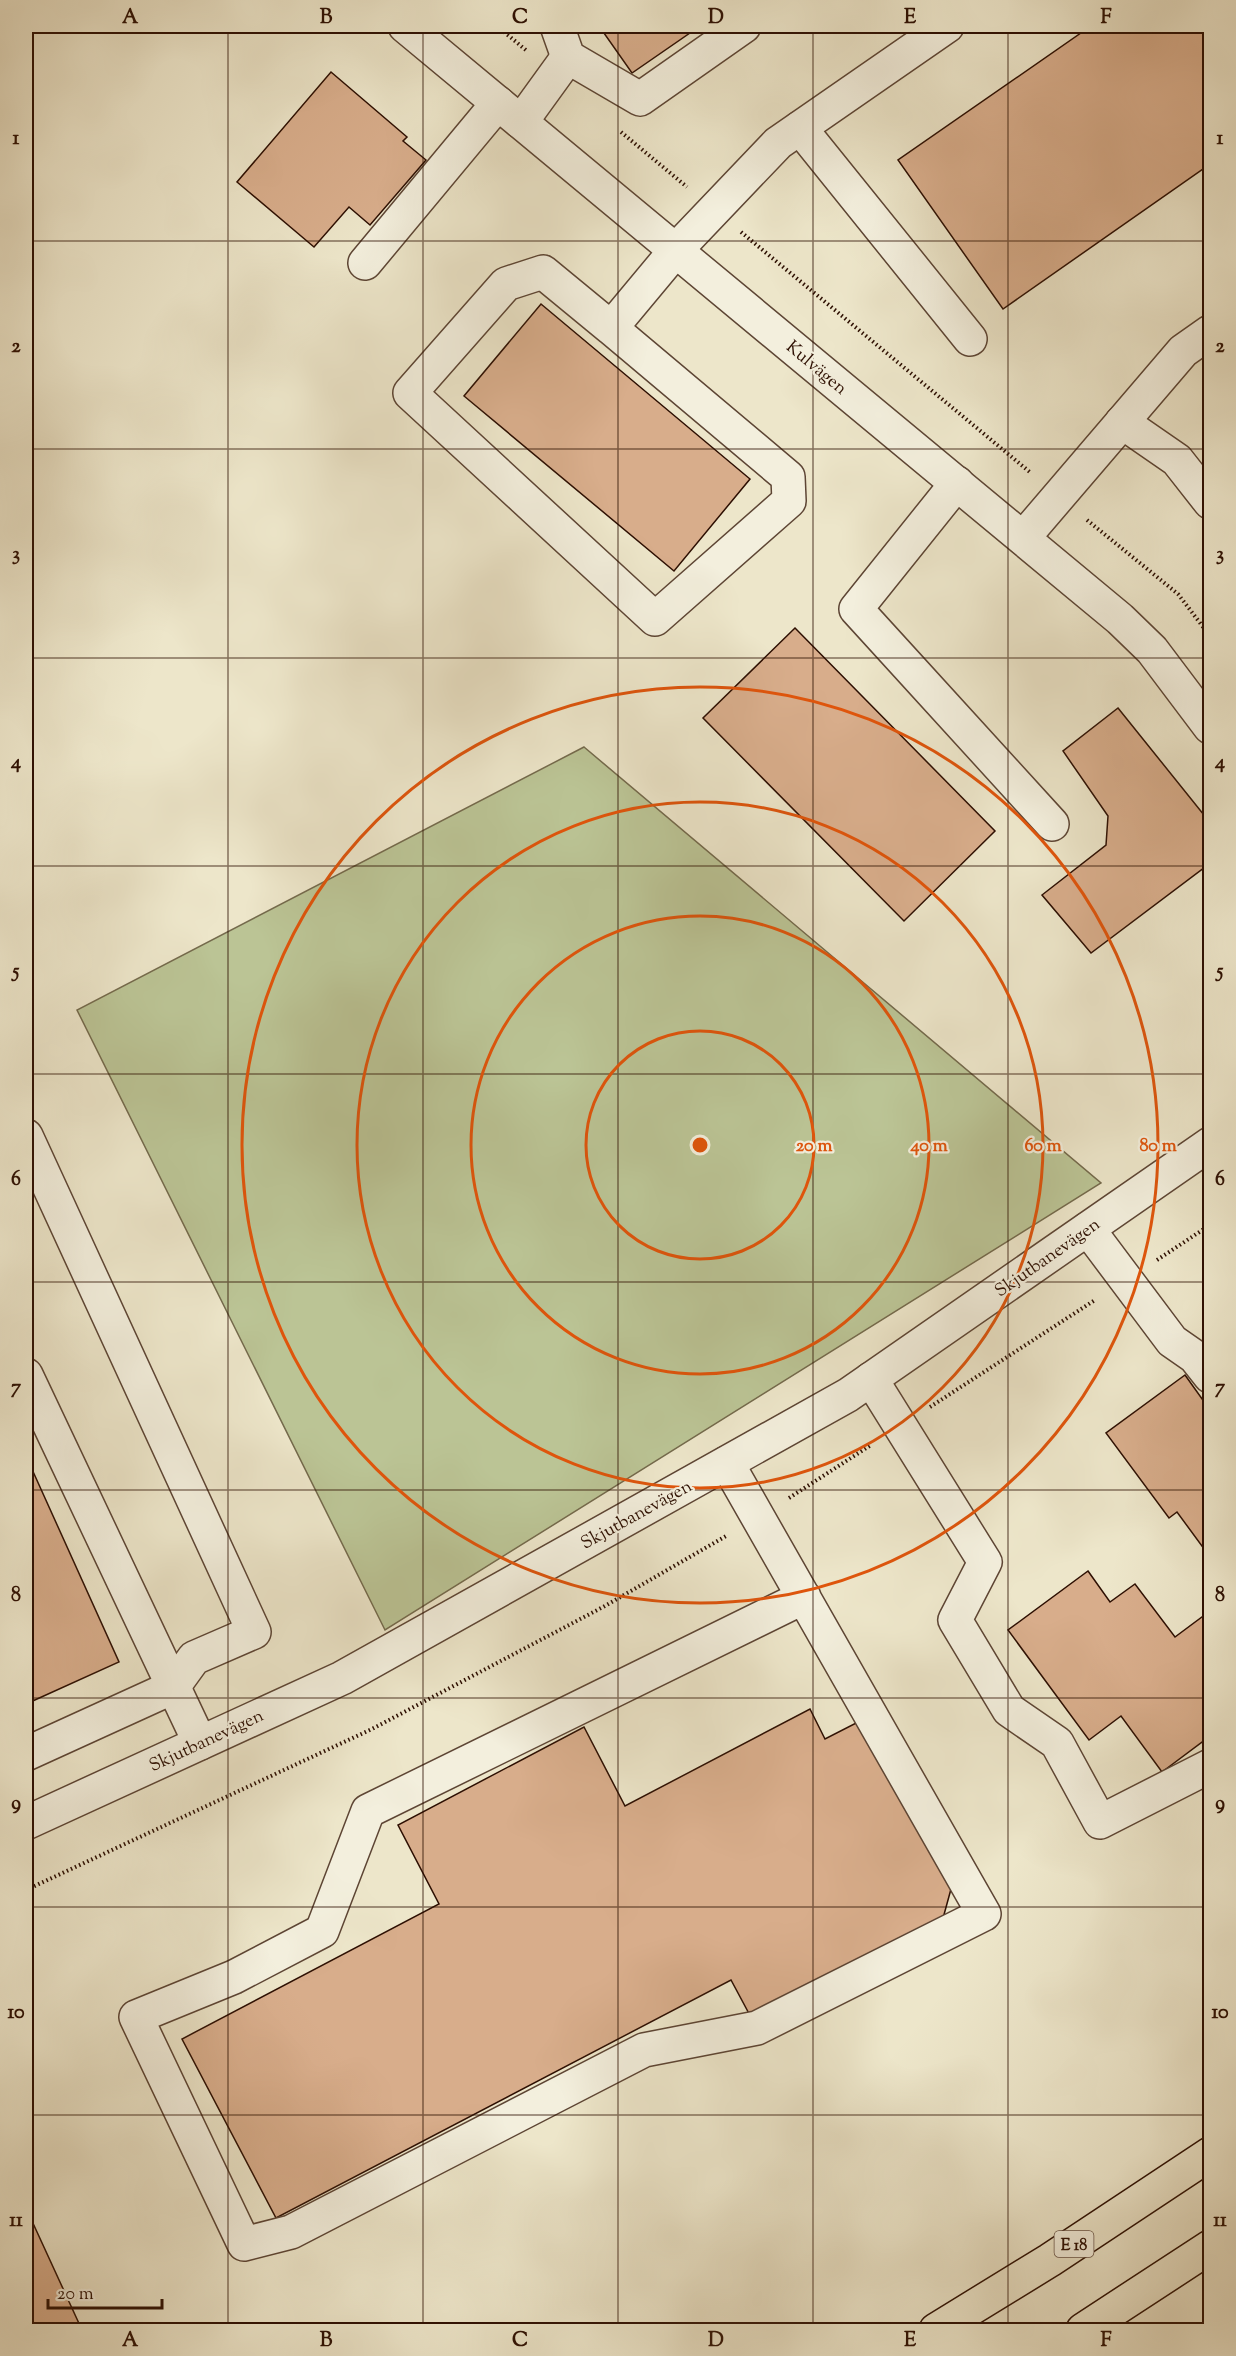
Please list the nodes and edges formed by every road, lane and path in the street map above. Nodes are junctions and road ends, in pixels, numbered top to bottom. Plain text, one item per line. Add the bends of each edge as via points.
1 (405, 26) edge
2 (497, 26) edge
3 (557, 26) edge
4 (744, 26) edge
5 (947, 26) edge
6 (562, 66) junction
7 (510, 112) junction
8 (617, 128) dead end
9 (800, 128) junction
10 (714, 210) junction
11 (676, 250) junction
12 (365, 263) dead end
13 (611, 328) junction
14 (1210, 332) edge
15 (970, 339) dead end
16 (1122, 422) junction
17 (957, 483) junction
18 (1059, 496) junction
19 (1210, 502) edge
20 (1023, 538) junction
21 (1210, 636) edge
22 (1210, 727) edge
23 (1052, 824) dead end
24 (26, 1136) edge
25 (1210, 1144) edge
26 (1210, 1225) edge
27 (1088, 1229) junction
28 (1126, 1280) junction
29 (26, 1375) edge
30 (1210, 1376) edge
31 (871, 1379) junction
32 (900, 1426) junction
33 (727, 1463) junction
34 (758, 1518) junction
35 (804, 1597) junction
36 (173, 1687) junction
37 (200, 1743) junction
38 (26, 1754) edge
39 (1210, 1766) edge
40 (26, 1823) edge
41 (26, 1890) edge
42 (1210, 2154) edge
43 (1210, 2247) edge
44 (936, 2331) edge
45 (1083, 2331) edge

1 - 7 street, Kulvägen
2 - 6 path
3 - 6 street
4 - 6 street via 640,99
5 - 9 street
6 - 7 street
7 - 11 street, Kulvägen
7 - 12 street
8 - 10 path
9 - 10 street via 778,143
9 - 15 street
10 - 11 street
10 - 18 path
11 - 13 street
11 - 17 street, Kulvägen
13 - 13 street via 543,272 506,284 410,393 655,619 789,501 788,477
14 - 16 street via 1183,351
16 - 18 street
16 - 19 street via 1177,460
17 - 20 street, Kulvägen
17 - 23 street via 856,609
18 - 20 street
18 - 21 path via 1178,594
20 - 22 street, Kulvägen via 1152,650
24 - 36 street via 254,1632 194,1658
25 - 27 street, Skjutbanevägen
26 - 28 path
27 - 28 street
27 - 31 street, Skjutbanevägen
28 - 30 street via 1172,1341 1196,1357
28 - 32 path
29 - 36 street
31 - 32 street
31 - 33 street, Skjutbanevägen
32 - 34 path
32 - 39 street via 985,1562 956,1620 1009,1710 1057,1743 1100,1822
33 - 34 street
33 - 37 street, Skjutbanevägen via 342,1677
34 - 35 street
34 - 41 path via 603,1607 372,1728
35 - 35 street via 984,1914 757,2028 644,2050 291,2232 244,2244 136,2017 234,1977 322,1931 368,1811
36 - 37 street
36 - 38 street
37 - 40 street, Skjutbanevägen
42 - 44 highway, E 18
43 - 45 highway

